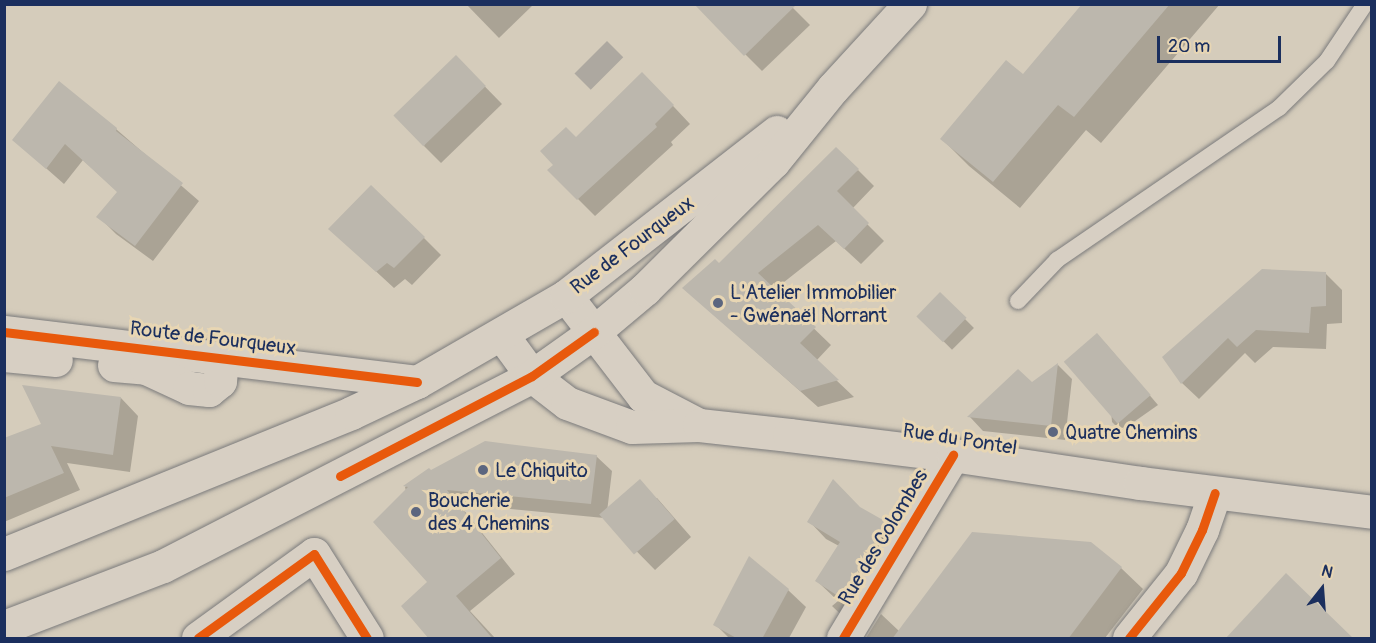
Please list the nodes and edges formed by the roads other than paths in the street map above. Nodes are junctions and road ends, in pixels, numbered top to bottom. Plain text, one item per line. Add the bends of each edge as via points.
1 (910, 4) edge
2 (1365, 4) edge
3 (833, 88) junction
4 (566, 296) junction
5 (1018, 300) dead end
6 (4, 332) edge
7 (594, 332) junction
8 (502, 335) junction
9 (4, 355) edge
10 (222, 357) junction
11 (532, 376) junction
12 (417, 382) junction
13 (699, 425) junction
14 (953, 454) junction
15 (1215, 493) junction
16 (1371, 512) edge
17 (4, 554) edge
18 (4, 627) edge
19 (198, 639) edge
20 (367, 639) edge
21 (843, 639) edge
22 (1129, 639) edge

1 - 3 main road, Rue de Fourqueux
2 - 5 lane via 1327,61 1279,108 1057,260
3 - 4 main road, Rue de Fourqueux
3 - 7 main road, Rue de Fourqueux via 773,162 645,289
4 - 7 main road, Rue du Pontel
4 - 8 main road, Rue de Fourqueux
6 - 10 main road, Route de Fourqueux
7 - 11 main road, Rue de Fourqueux
7 - 13 main road, Rue du Pontel via 643,396
8 - 11 main road, Rue du Pontel
8 - 12 main road, Rue de Fourqueux
9 - 10 main road via 146,368 189,388 209,390 220,381
10 - 12 main road, Route de Fourqueux
11 - 13 main road, Rue du Pontel via 567,403 632,427
11 - 18 main road, Rue de Fourqueux via 163,566
12 - 17 main road, Rue de Fourqueux via 351,413
13 - 14 main road, Rue du Pontel
14 - 15 main road, Rue du Pontel
14 - 21 main road, Rue des Colombes
15 - 16 main road, Rue du Pontel
15 - 22 main road via 1181,573
19 - 20 main road via 314,554

